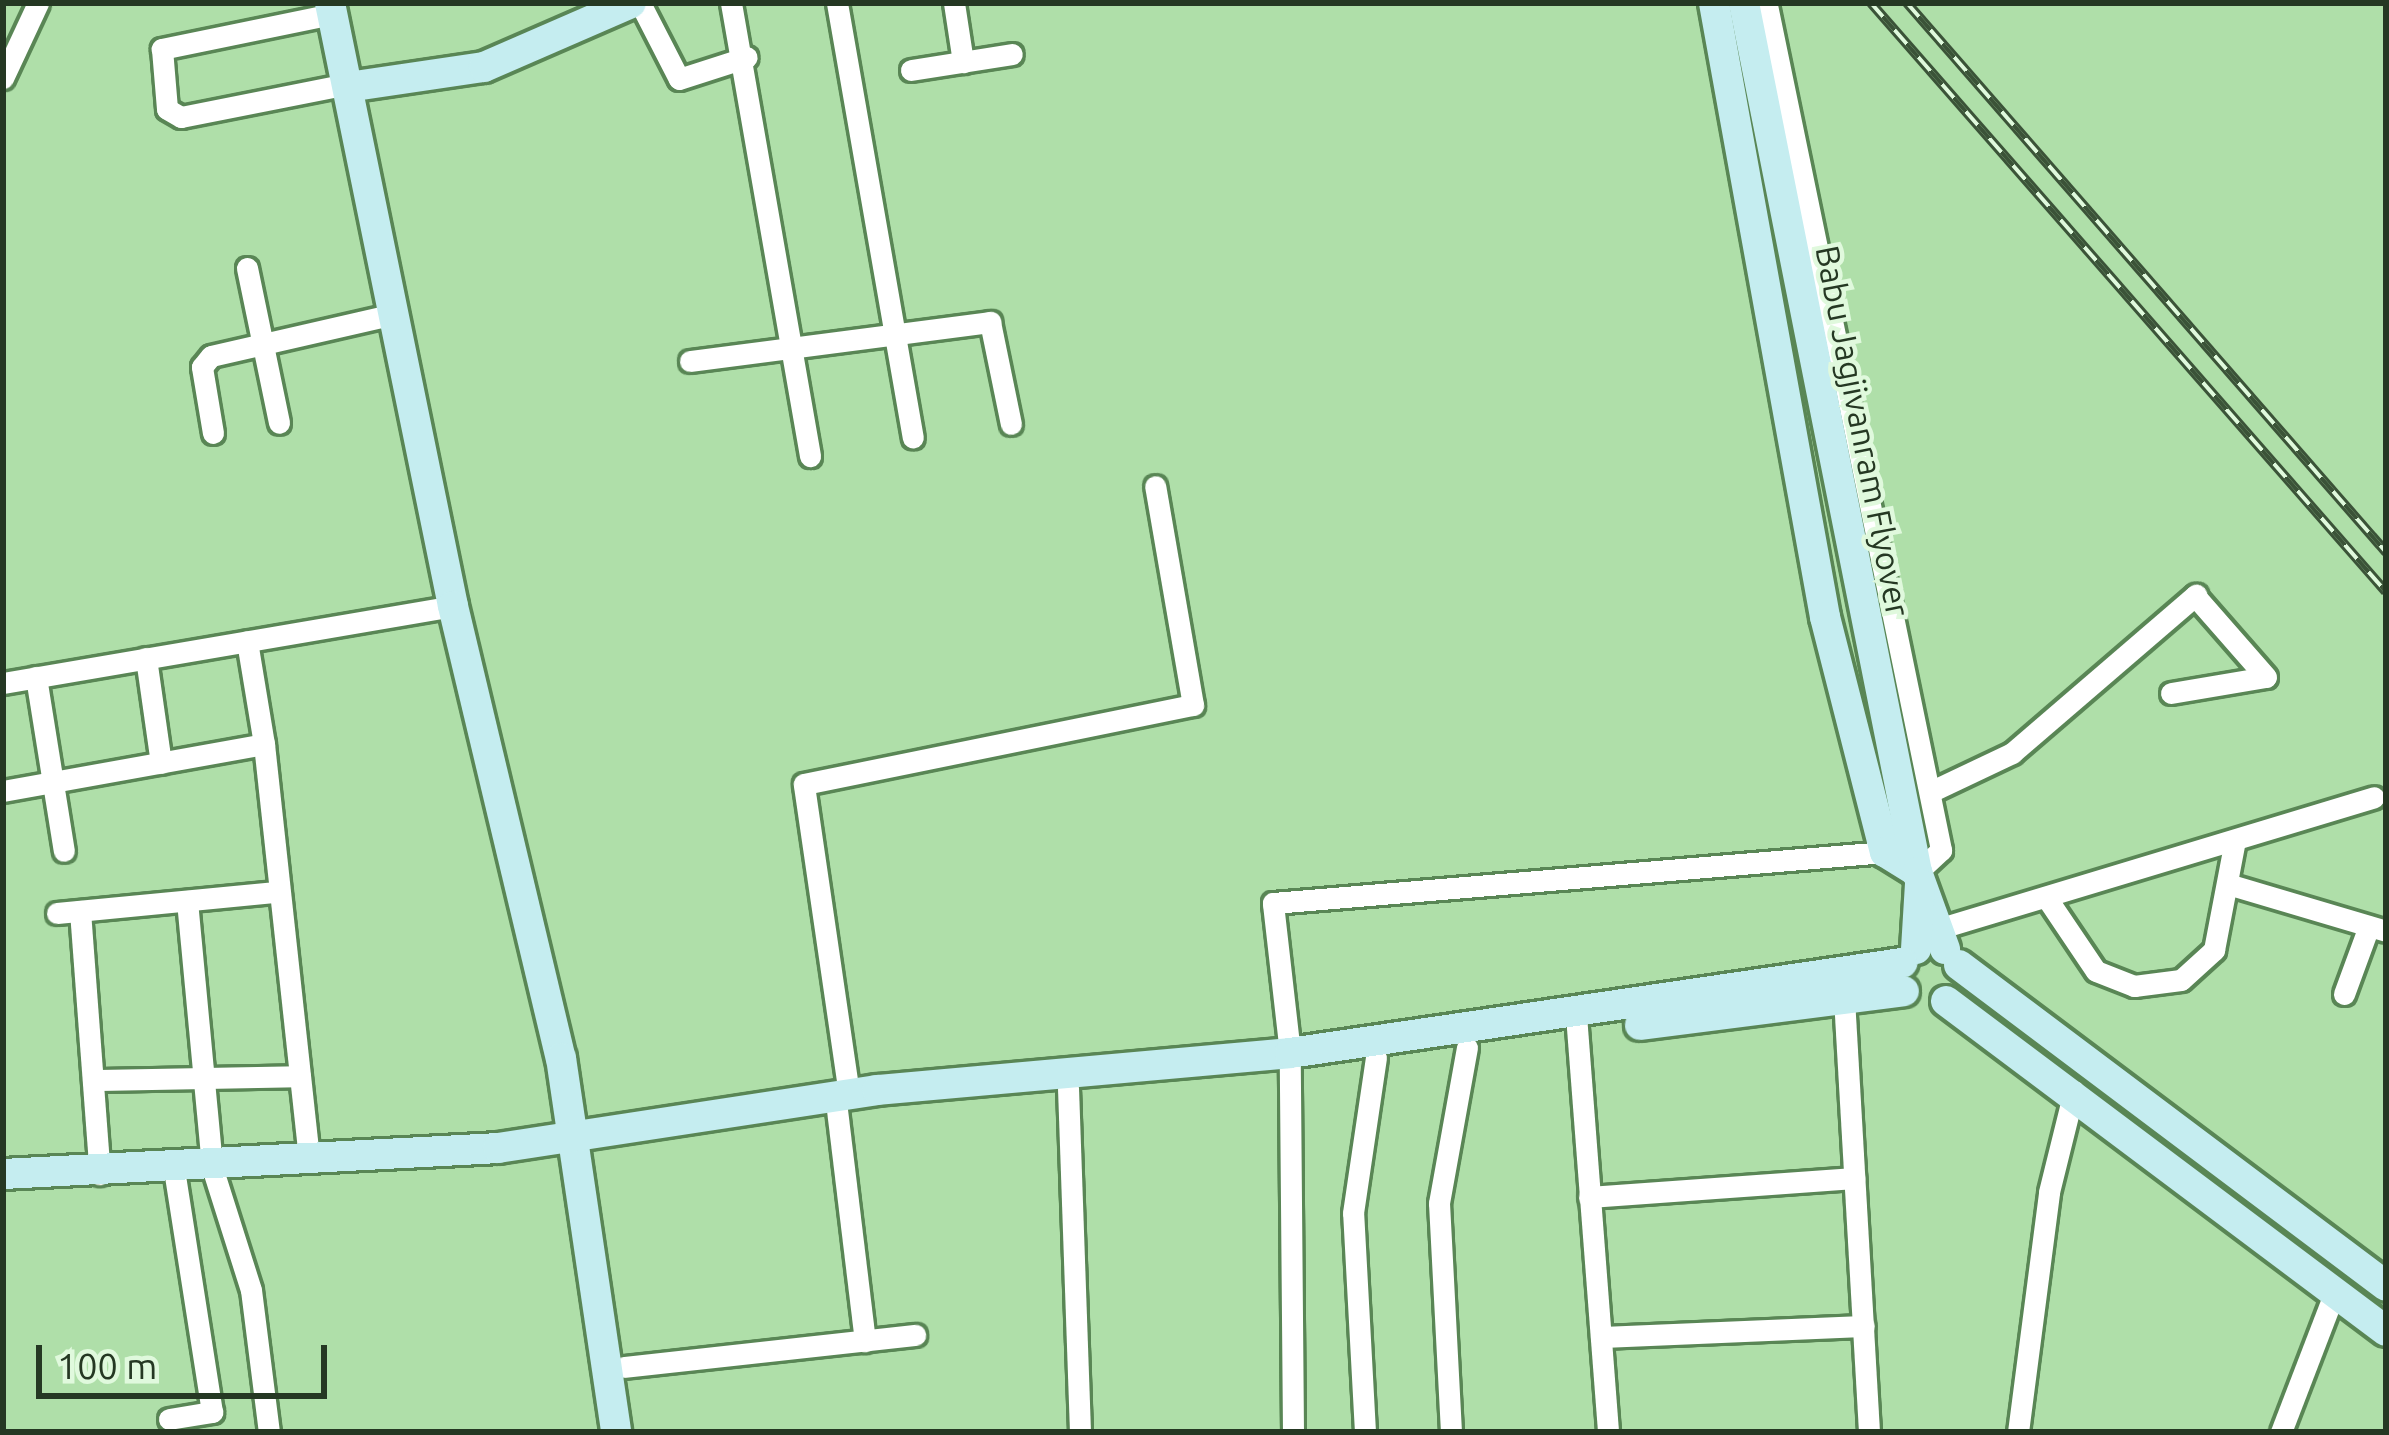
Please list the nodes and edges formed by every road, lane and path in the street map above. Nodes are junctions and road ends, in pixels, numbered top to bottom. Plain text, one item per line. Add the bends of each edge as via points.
1 (38, 3) edge
2 (635, 3) edge
3 (731, 3) edge
4 (837, 3) edge
5 (954, 3) edge
6 (1714, 3) edge
7 (1755, 4) edge
8 (331, 8) edge
9 (1012, 55) dead end
10 (747, 57) junction
11 (963, 62) junction
12 (911, 70) dead end
13 (3, 78) edge
14 (347, 85) junction
15 (247, 268) dead end
16 (394, 314) junction
17 (894, 329) junction
18 (262, 344) junction
19 (792, 345) junction
20 (690, 361) dead end
21 (279, 423) dead end
22 (1011, 424) dead end
23 (213, 434) dead end
24 (913, 437) dead end
25 (810, 456) dead end
26 (1155, 486) dead end
27 (454, 606) junction
28 (248, 641) junction
29 (146, 658) junction
30 (36, 677) junction
31 (3, 682) edge
32 (2171, 693) dead end
33 (264, 744) junction
34 (161, 763) junction
35 (55, 782) junction
36 (3, 791) edge
37 (1930, 792) junction
38 (2374, 797) dead end
39 (2235, 840) junction
40 (64, 850) dead end
41 (1885, 852) junction
42 (1919, 878) junction
43 (2231, 885) junction
44 (276, 892) junction
45 (2046, 897) junction
46 (187, 901) junction
47 (80, 911) junction
48 (56, 913) dead end
49 (2378, 928) edge
50 (1928, 957) junction
51 (2344, 994) dead end
52 (1844, 998) junction
53 (1946, 1000) junction
54 (1577, 1024) junction
55 (1467, 1047) junction
56 (1376, 1058) junction
57 (1290, 1061) junction
58 (300, 1076) junction
59 (205, 1078) junction
60 (96, 1080) junction
61 (1068, 1088) junction
62 (2074, 1091) junction
63 (843, 1102) junction
64 (579, 1139) junction
65 (309, 1160) junction
66 (212, 1167) junction
67 (174, 1170) junction
68 (3, 1174) edge
69 (100, 1174) junction
70 (1854, 1178) junction
71 (2263, 1192) junction
72 (1589, 1197) junction
73 (2238, 1217) junction
74 (2386, 1286) edge
75 (2335, 1291) junction
76 (1864, 1326) junction
77 (2386, 1331) edge
78 (915, 1335) dead end
79 (1601, 1337) junction
80 (866, 1341) junction
81 (625, 1367) junction
82 (169, 1419) dead end
83 (269, 1432) edge
84 (616, 1432) edge
85 (635, 1432) edge
86 (1080, 1432) edge
87 (1293, 1432) edge
88 (1365, 1432) edge
89 (1451, 1432) edge
90 (1608, 1432) edge
91 (1870, 1432) edge
92 (2018, 1432) edge
93 (2281, 1432) edge

1 - 13 street
2 - 10 street via 679,79
2 - 14 street via 484,67
3 - 10 street
4 - 17 street
5 - 11 street
6 - 41 street via 1825,617
7 - 37 street
7 - 42 street, Babu Jagjivanram Flyover
8 - 14 street
8 - 14 street via 162,49 167,109 181,117
9 - 11 street
10 - 19 street
11 - 12 street
14 - 16 street
15 - 18 street
16 - 18 street
16 - 27 street
17 - 19 street
17 - 22 street via 990,322
17 - 24 street
18 - 21 street
18 - 23 street via 202,368
19 - 20 street
19 - 25 street
26 - 63 street via 1193,705 804,784
27 - 28 street
27 - 64 street
28 - 29 street
28 - 33 street
29 - 30 street
29 - 34 street
30 - 31 street
30 - 35 street
32 - 37 street via 2266,677 2196,596 2012,753
33 - 34 street
33 - 44 street
34 - 35 street
35 - 36 street
35 - 40 street
37 - 42 street via 1941,850
38 - 39 street
39 - 43 street
39 - 45 street
41 - 42 street
41 - 57 street via 1282,898 1271,913
42 - 50 street, Babu Jagjivanram Flyover
43 - 45 street via 2214,950 2180,980 2134,986 2071,947
43 - 49 street
44 - 46 street
44 - 58 street
45 - 50 street
46 - 47 street
46 - 59 street
47 - 48 street
47 - 60 street
49 - 51 street
50 - 52 street
50 - 53 street, Babu Jagjivanram Flyover
50 - 53 street via 1919,1003
50 - 54 street
50 - 71 street
52 - 54 street
52 - 70 street
53 - 62 street
54 - 55 street
54 - 57 street
54 - 72 street
55 - 56 street
55 - 89 street via 1439,1203
56 - 57 street
56 - 88 street via 1352,1214
57 - 61 street
57 - 63 street
57 - 87 street
58 - 59 street
58 - 65 street
59 - 60 street
59 - 66 street
60 - 69 street
61 - 63 street
61 - 86 street
62 - 73 street
62 - 92 street via 2049,1192
63 - 64 street
63 - 80 street
64 - 65 street
64 - 81 street
64 - 84 street
65 - 66 street
66 - 67 street
66 - 83 street via 251,1290
67 - 69 street
67 - 82 street via 212,1412
68 - 69 street
70 - 72 street
70 - 76 street
71 - 73 street
71 - 74 street
72 - 79 street
73 - 75 street
75 - 77 street
75 - 93 street
76 - 79 street
76 - 91 street
78 - 80 street
79 - 90 street
80 - 81 street
81 - 85 street

